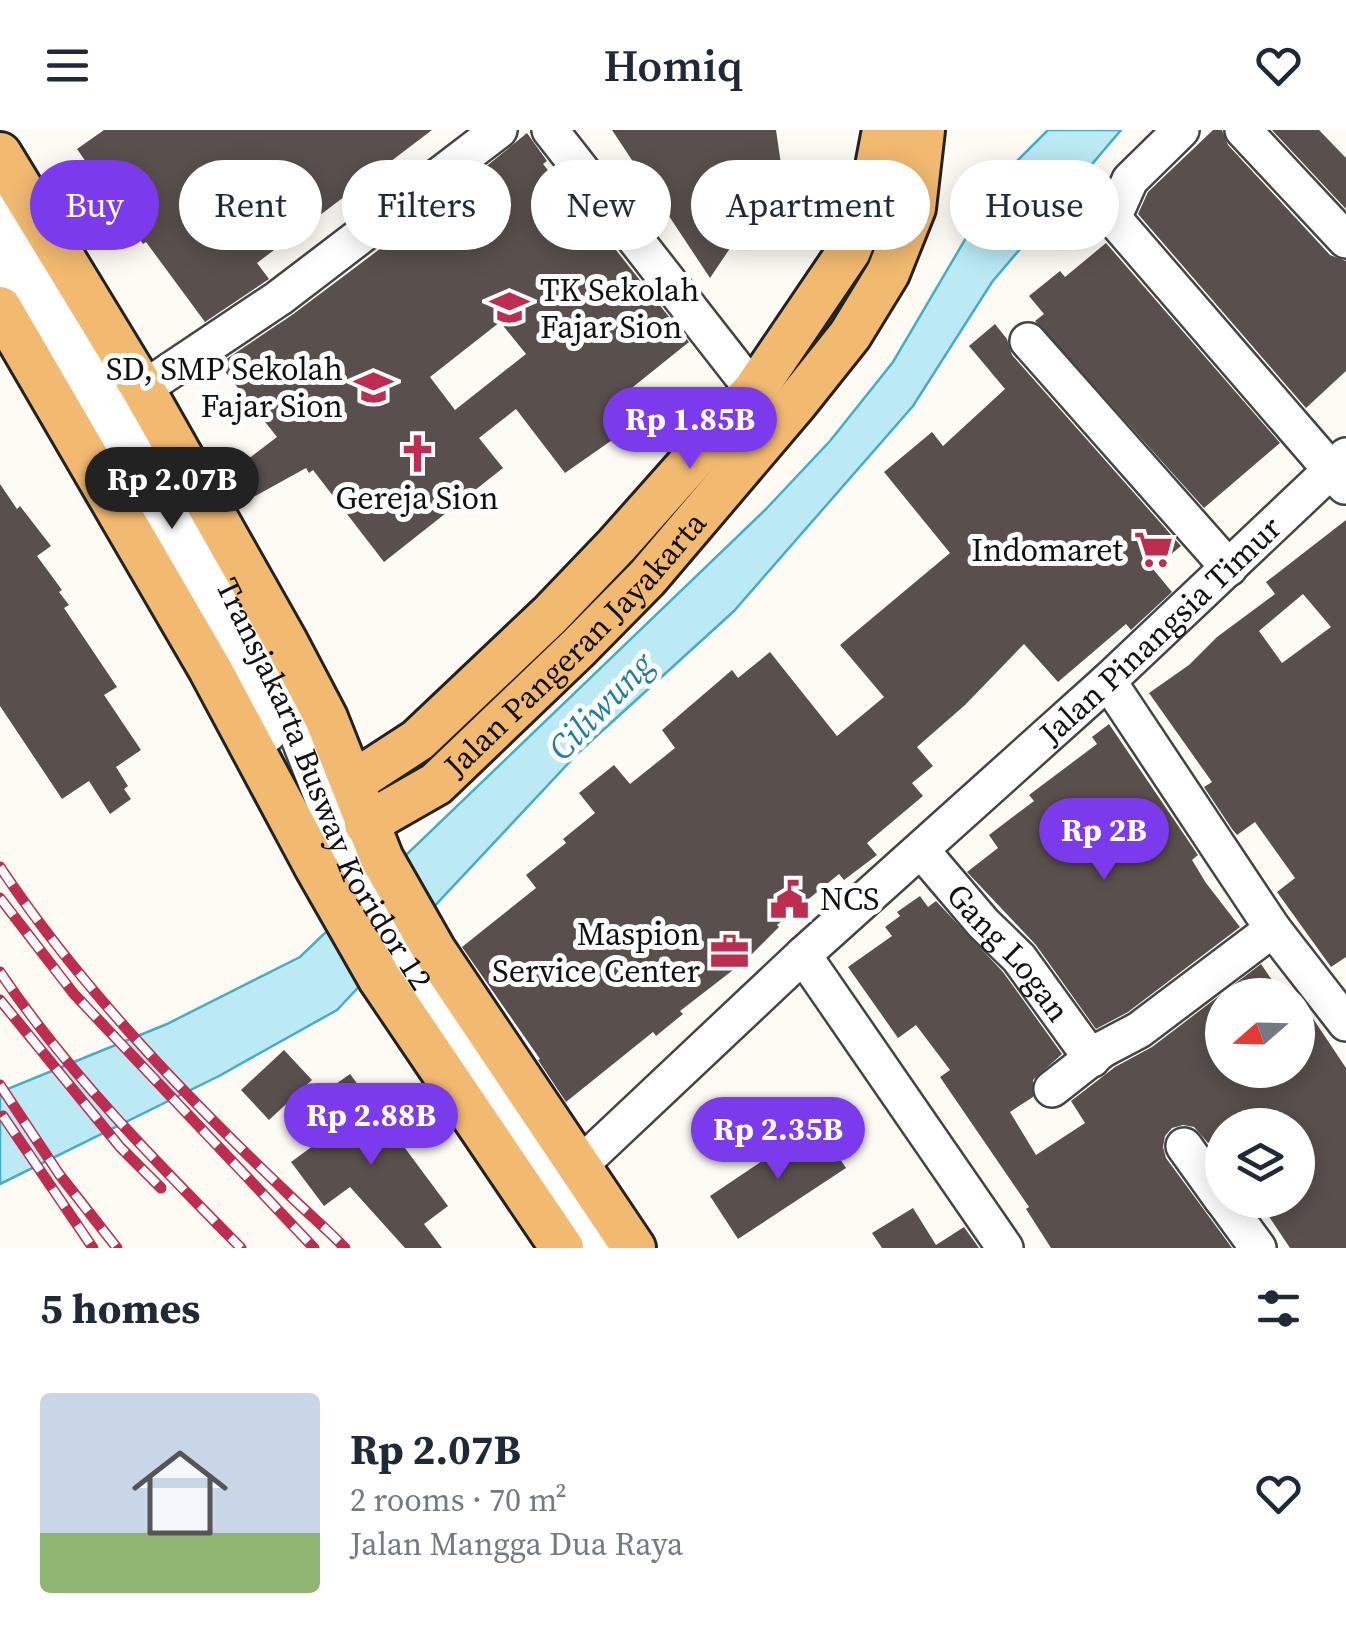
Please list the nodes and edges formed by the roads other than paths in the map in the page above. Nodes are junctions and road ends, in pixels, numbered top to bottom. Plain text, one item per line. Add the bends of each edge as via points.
1 (499, 130) edge
2 (550, 130) edge
3 (884, 130) edge
4 (924, 130) edge
5 (1181, 130) edge
6 (1244, 130) edge
7 (0, 154) edge
8 (0, 208) edge
9 (1346, 240) edge
10 (0, 255) edge
11 (0, 308) edge
12 (1028, 341) dead end
13 (142, 389) junction
14 (754, 391) junction
15 (1341, 470) edge
16 (617, 545) junction
17 (1229, 568) junction
18 (647, 578) junction
19 (1108, 681) junction
20 (352, 784) junction
21 (278, 793) junction
22 (920, 850) junction
23 (356, 860) junction
24 (1274, 929) junction
25 (803, 955) junction
26 (405, 962) junction
27 (1346, 1023) edge
28 (1092, 1059) junction
29 (1052, 1089) dead end
30 (1184, 1146) dead end
31 (578, 1166) junction
32 (1205, 1175) edge
33 (1237, 1218) edge
34 (562, 1248) edge
35 (600, 1248) edge
36 (634, 1248) edge
37 (1005, 1248) edge
38 (1258, 1248) edge

1 - 13 street via 279,298
2 - 14 street
3 - 14 main road, Jalan Pangeran Jayakarta via 872,192 849,251
4 - 18 main road, Jalan Pangeran Jayakarta via 914,208 888,272 850,335
5 - 15 street via 1130,180 1113,218
6 - 9 street
7 - 13 main road
8 - 23 street, Transjakarta Busway Koridor 12 via 225,580
10 - 21 street via 193,587 272,743
11 - 21 main road
12 - 17 street
13 - 20 main road via 285,640
14 - 16 main road, Jalan Pangeran Jayakarta
15 - 17 street, Jalan Pinangsia Timur
16 - 18 main road
16 - 20 main road, Jalan Pangeran Jayakarta via 422,736
17 - 19 street, Jalan Pinangsia Timur
18 - 23 main road, Jalan Pangeran Jayakarta
19 - 22 street, Jalan Pinangsia Timur
19 - 24 street
20 - 23 main road
21 - 23 main road
22 - 25 street, Jalan Pinangsia Timur
22 - 28 street, Gang Logan via 1019,958
23 - 26 main road
23 - 26 main road
24 - 27 street
24 - 28 street
25 - 31 street, Jalan Pinangsia Timur
25 - 37 street
26 - 31 main road
26 - 34 main road
26 - 35 street, Transjakarta Busway Koridor 12
28 - 29 street
30 - 32 street
31 - 36 main road
33 - 38 street

